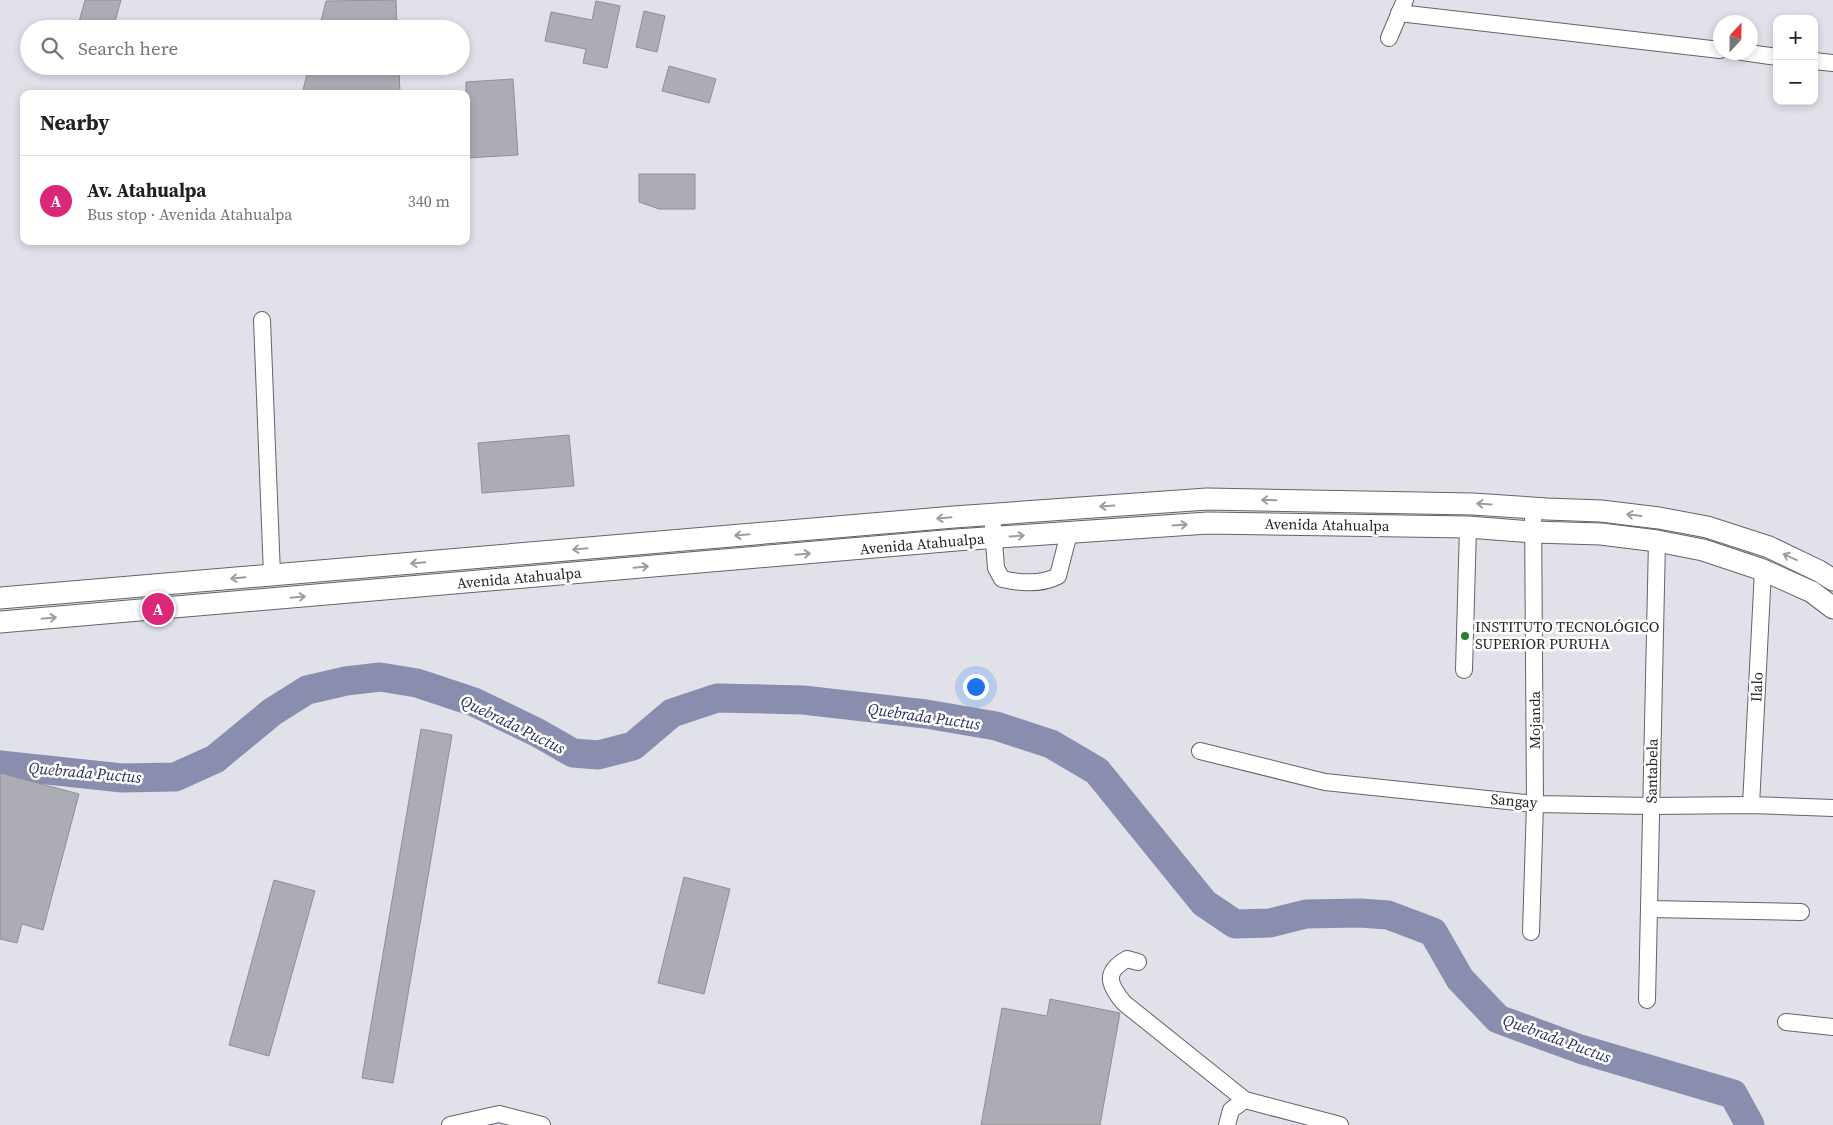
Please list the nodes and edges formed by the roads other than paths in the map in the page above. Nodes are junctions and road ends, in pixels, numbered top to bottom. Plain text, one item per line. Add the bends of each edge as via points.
1 (1402, 7) edge
2 (1389, 38) dead end
3 (1713, 49) edge
4 (1758, 54) edge
5 (1773, 56) edge
6 (1818, 61) edge
7 (1833, 63) edge
8 (262, 320) dead end
9 (1301, 501) junction
10 (1082, 508) junction
11 (1533, 508) junction
12 (992, 514) junction
13 (1301, 524) junction
14 (1468, 527) junction
15 (825, 528) junction
16 (1077, 532) junction
17 (1533, 532) junction
18 (994, 538) junction
19 (1657, 542) junction
20 (604, 547) junction
21 (827, 552) junction
22 (606, 570) junction
23 (1763, 570) junction
24 (272, 575) junction
25 (1833, 580) edge
26 (167, 584) junction
27 (0, 598) edge
28 (169, 608) junction
29 (1833, 608) edge
30 (0, 622) edge
31 (1464, 670) dead end
32 (1200, 751) dead end
33 (1535, 804) junction
34 (1751, 805) junction
35 (1652, 806) junction
36 (1833, 808) edge
37 (1649, 909) junction
38 (1800, 912) dead end
39 (1531, 932) dead end
40 (1138, 962) dead end
41 (1647, 1000) dead end
42 (1786, 1022) dead end
43 (1833, 1027) edge
44 (1245, 1100) junction
45 (450, 1125) edge
46 (542, 1125) edge
47 (1226, 1125) edge
48 (1340, 1125) edge

1 - 2 street
1 - 3 street
4 - 5 street
6 - 7 street
8 - 24 street
9 -> 10 main road, Avenida Atahualpa via 1207,499
11 -> 9 main road, Avenida Atahualpa
9 - 13 main road
10 - 12 main road, Avenida Atahualpa
10 - 16 main road
11 - 17 street, Mojanda
25 -> 11 main road, Avenida Atahualpa via 1820,570 1769,547 1707,527 1601,510
12 -> 15 main road, Avenida Atahualpa
12 - 18 street
13 - 14 main road, Avenida Atahualpa
16 -> 13 main road, Avenida Atahualpa via 1208,523
14 - 17 main road, Avenida Atahualpa
14 - 31 street
15 -> 20 main road, Avenida Atahualpa
15 - 21 main road
18 -> 16 main road, Avenida Atahualpa
16 - 18 street via 1058,576 1047,582 1017,582 1002,578 996,568
17 - 19 main road, Avenida Atahualpa via 1601,534
17 - 33 street, Mojanda
18 - 21 main road, Avenida Atahualpa
19 - 23 main road, Avenida Atahualpa via 1703,550
19 - 35 street, Santabela
20 - 22 main road
20 -> 24 main road, Avenida Atahualpa
22 -> 21 main road, Avenida Atahualpa
28 -> 22 main road, Avenida Atahualpa
23 - 29 main road, Avenida Atahualpa via 1812,592
23 - 34 street, Ilalo
24 -> 26 main road, Avenida Atahualpa
26 - 27 main road, Avenida Atahualpa
26 - 28 main road
30 -> 28 main road, Avenida Atahualpa
32 - 33 street, Sangay via 1325,782
33 - 35 street, Sangay
33 - 39 street, Mojanda
34 - 35 street, Sangay
34 - 36 street, Sangay
35 - 37 street, Santabela
37 - 38 street
37 - 41 street, Santabela
40 - 44 street via 1128,959 1115,966 1110,978 1114,991 1124,1003
42 - 43 street
44 - 47 street via 1231,1110
44 - 48 street
45 - 46 street via 499,1114

